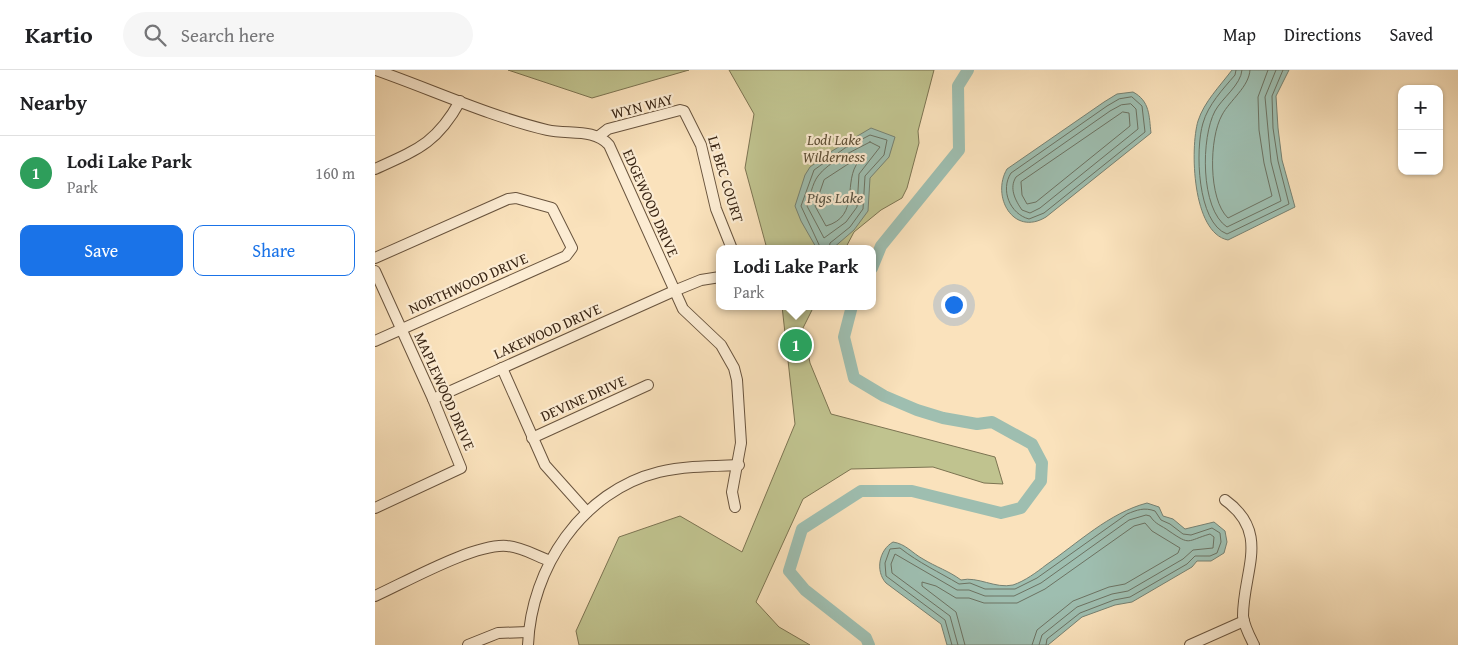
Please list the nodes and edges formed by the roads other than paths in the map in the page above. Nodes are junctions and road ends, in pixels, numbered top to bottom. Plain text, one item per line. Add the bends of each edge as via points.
1 (376, 70) edge
2 (460, 100) junction
3 (689, 119) joint
4 (599, 136) junction
5 (375, 169) edge
6 (731, 245) edge
7 (375, 258) edge
8 (375, 271) edge
9 (716, 278) edge
10 (674, 291) junction
11 (401, 330) junction
12 (375, 341) edge
13 (502, 368) junction
14 (648, 385) dead end
15 (433, 399) junction
16 (532, 438) junction
17 (739, 465) junction
18 (1225, 500) dead end
19 (735, 507) dead end
20 (375, 508) edge
21 (587, 512) junction
22 (550, 561) junction
23 (375, 596) edge
24 (1244, 621) junction
25 (528, 632) junction
26 (1252, 640) edge
27 (468, 645) edge
28 (528, 645) edge
29 (1190, 645) edge

1 - 2 street
2 - 4 street via 556,132
2 - 5 street via 449,121 428,142
3 - 4 street, WYN WAY via 680,110 608,129
3 - 6 street, LE BEC COURT via 701,145 717,208
4 - 10 street, EDGEWOOD DRIVE via 609,145
7 - 11 street, NORTHWOOD DRIVE via 516,198 552,208 572,250 566,256
8 - 11 street, MAPLEWOOD DRIVE
9 - 10 street via 701,280
10 - 13 street, LAKEWOOD DRIVE
10 - 17 street, EDGEWOOD DRIVE via 683,309 721,345 734,368 741,443
11 - 12 street, NORTHWOOD DRIVE
11 - 15 street, MAPLEWOOD DRIVE
13 - 15 street, LAKEWOOD DRIVE
13 - 16 street
14 - 16 street, DEVINE DRIVE
15 - 20 street, MAPLEWOOD DRIVE via 461,468
16 - 21 street via 545,465
17 - 19 street, EDGEWOOD DRIVE via 732,492
17 - 21 street via 696,466 659,472 614,490
18 - 24 street via 1244,519 1253,544
21 - 22 street
22 - 23 street via 521,549 494,546
22 - 25 street via 541,580
24 - 26 street
24 - 29 street
25 - 27 street via 497,633
25 - 28 street

